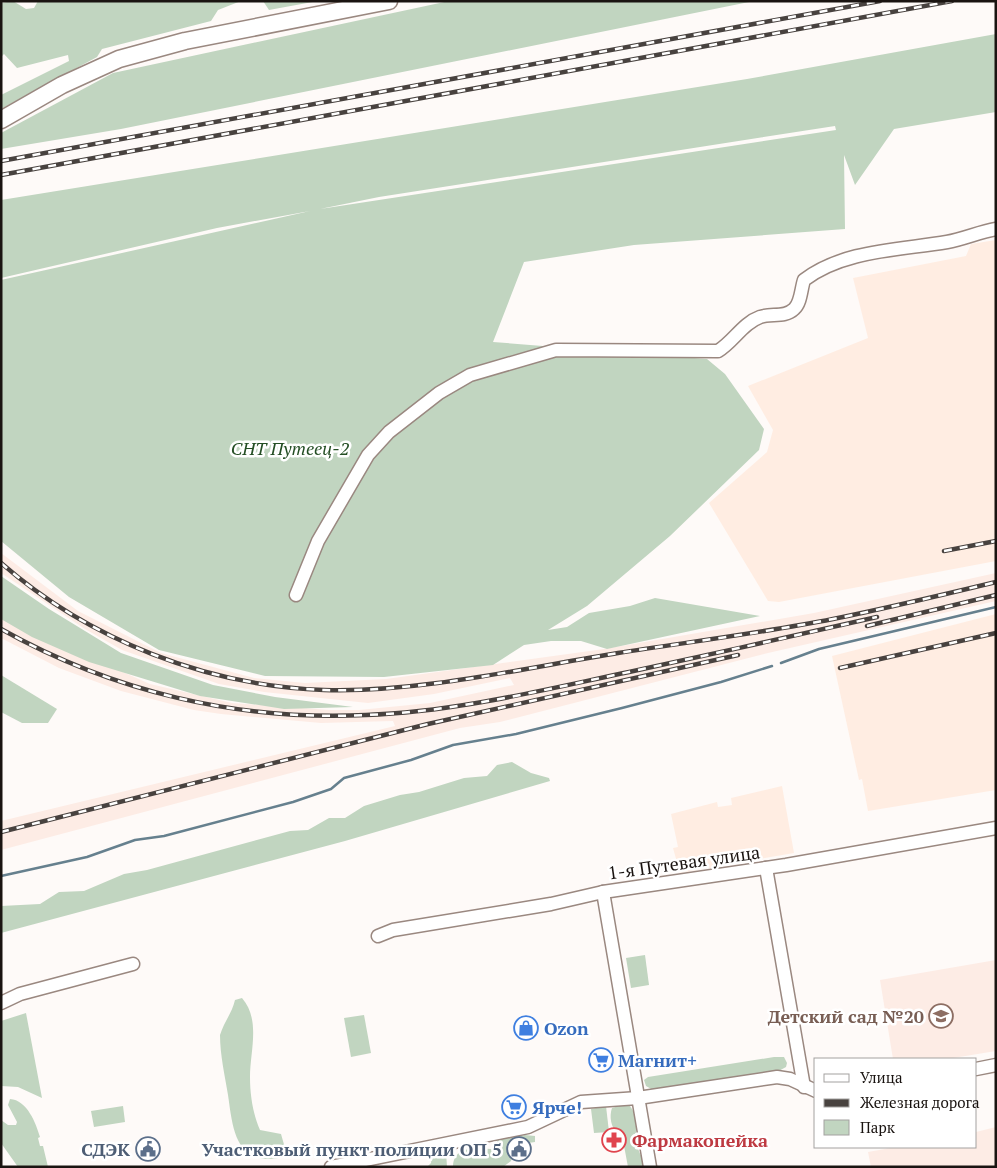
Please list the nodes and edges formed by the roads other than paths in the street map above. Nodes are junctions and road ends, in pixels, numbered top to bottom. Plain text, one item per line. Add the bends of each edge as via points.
1 (390, 1) edge
2 (1, 120) edge
3 (996, 229) edge
4 (296, 595) dead end
5 (996, 828) edge
6 (766, 868) junction
7 (604, 892) junction
8 (378, 936) dead end
9 (132, 964) dead end
10 (1, 1002) edge
11 (996, 1065) edge
12 (977, 1069) edge
13 (810, 1089) edge
14 (638, 1098) junction
15 (331, 1167) edge
16 (650, 1167) edge

1 - 2 main road via 185,40 119,59 62,85
3 - 4 street via 972,237 838,262 804,280 796,308 788,314 760,317 718,351 556,350 470,375 439,393 389,432 368,455 318,541
5 - 6 street, 1-я Путевая улица
6 - 7 street, 1-я Путевая улица
6 - 13 street
7 - 8 street, 1-я Путевая улица via 393,930
7 - 14 street
9 - 10 street
11 - 12 street
13 - 14 street via 790,1079 777,1077
14 - 15 street via 582,1102 528,1127
14 - 16 street

